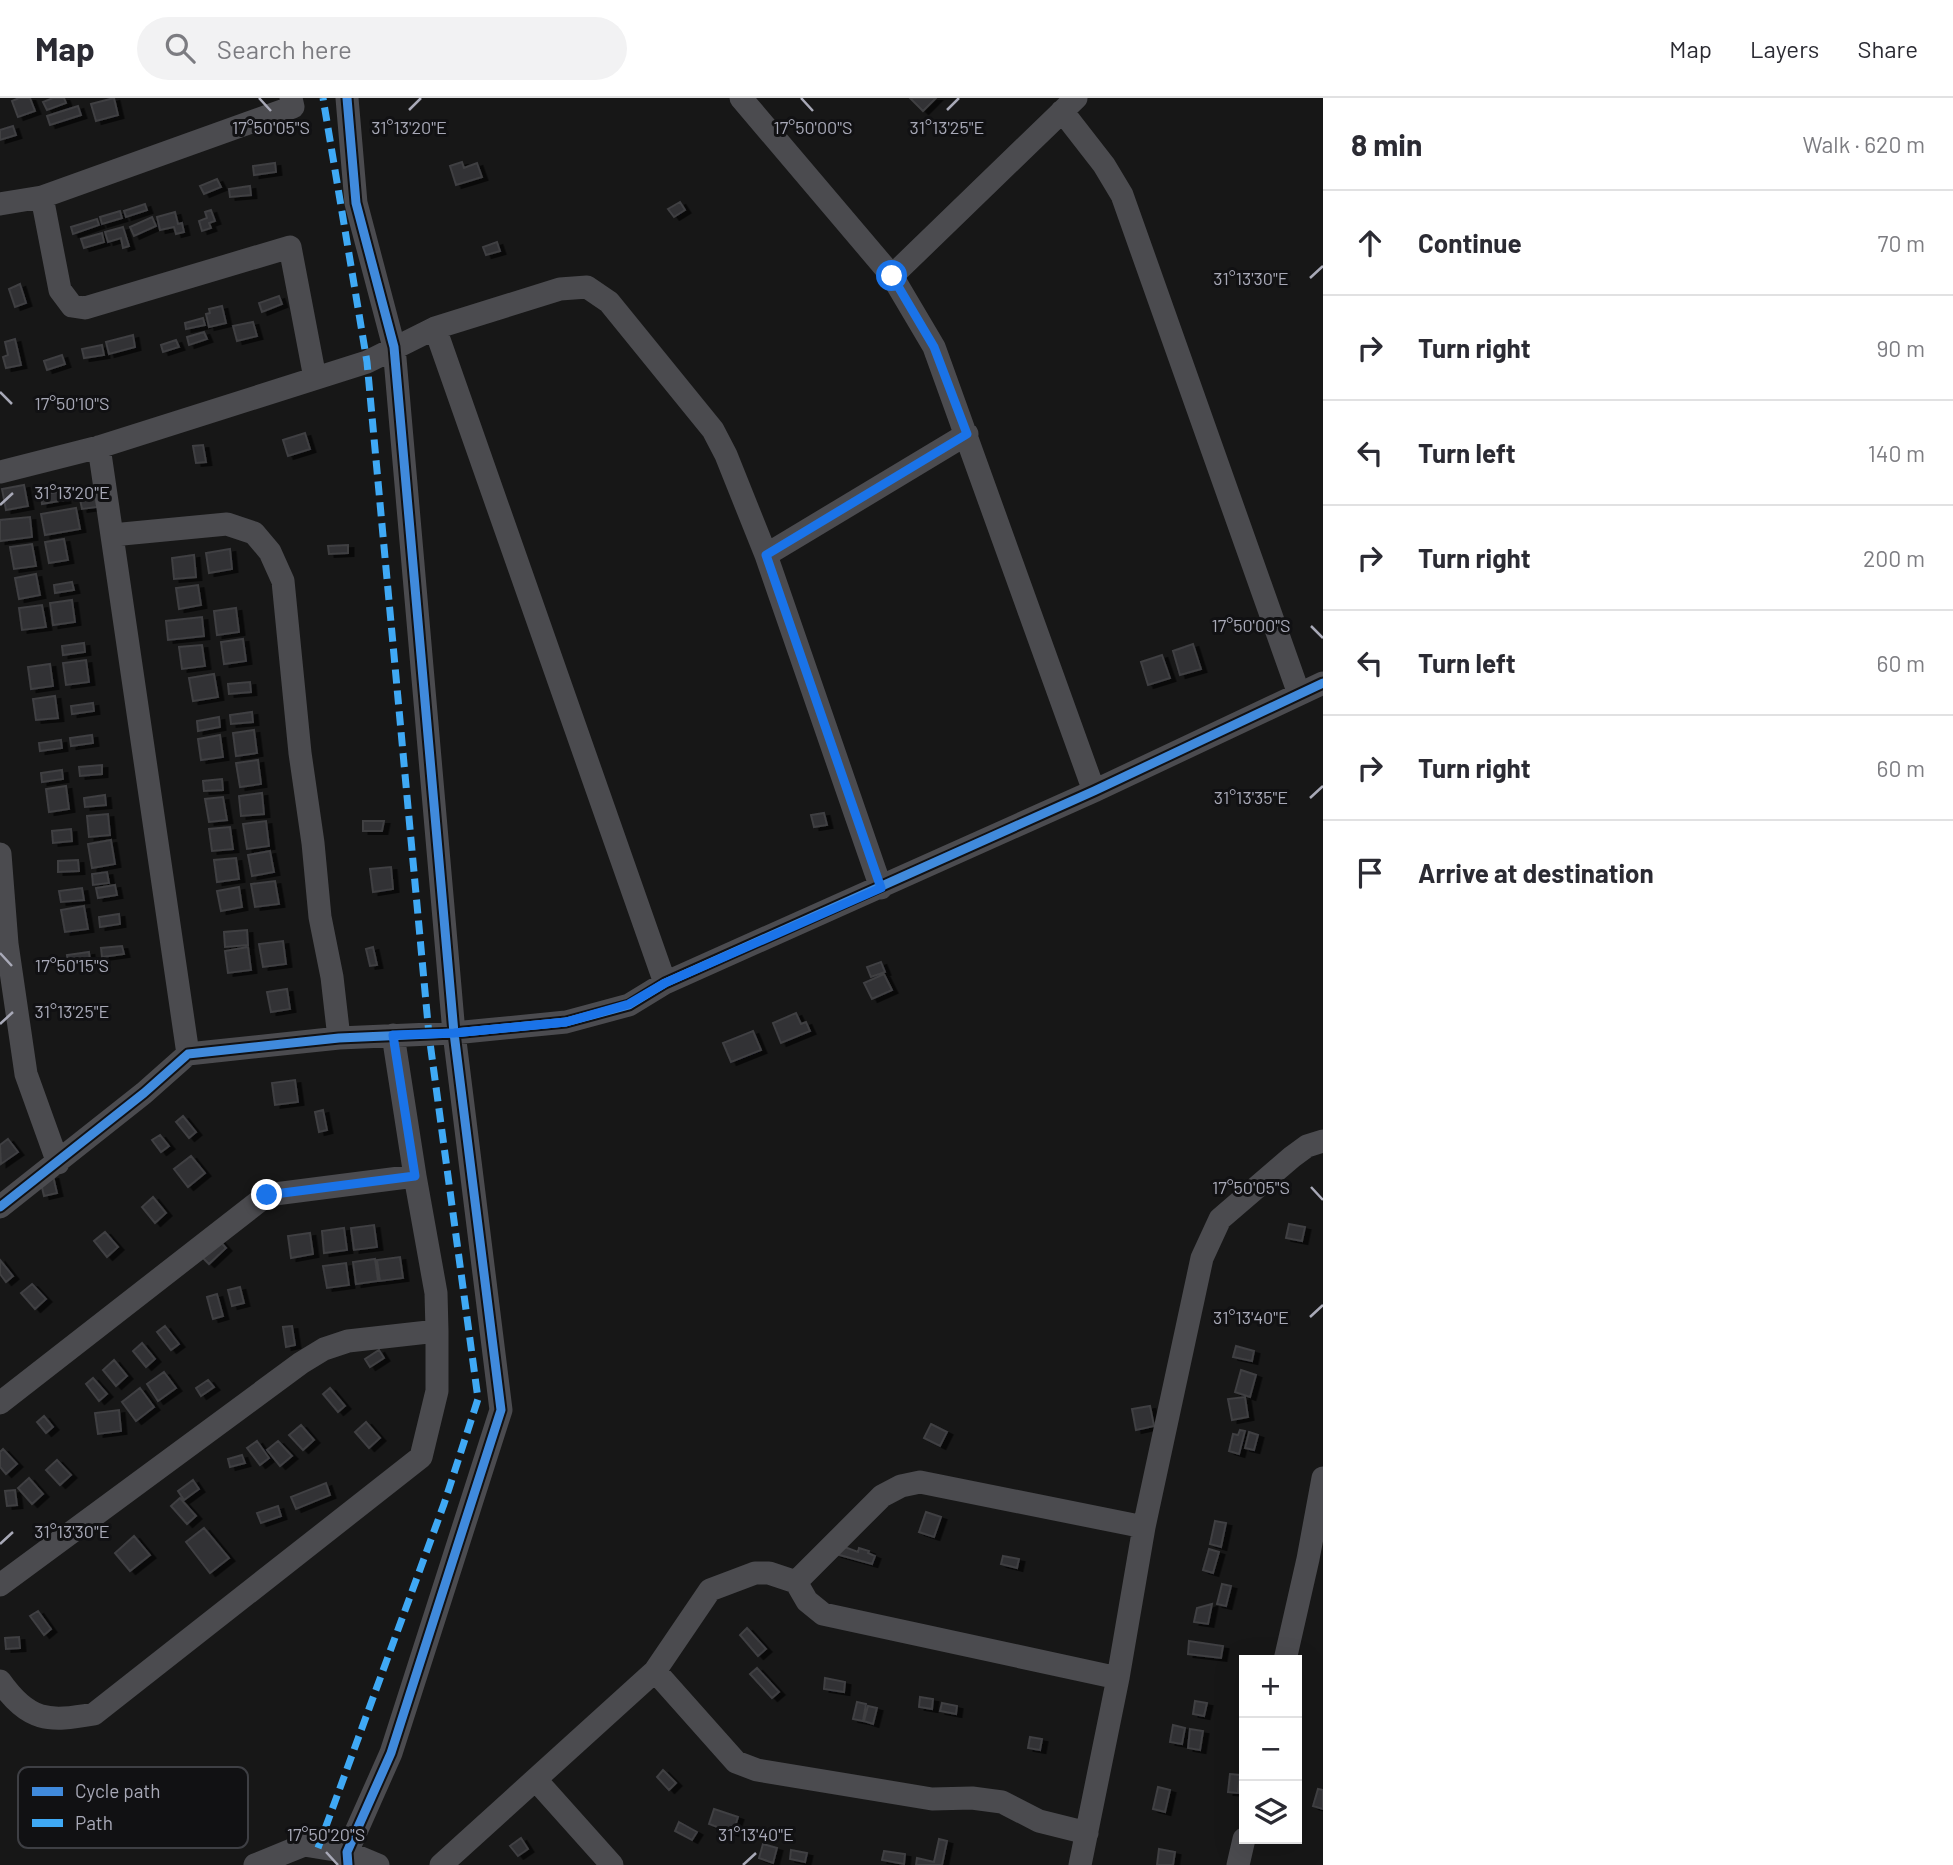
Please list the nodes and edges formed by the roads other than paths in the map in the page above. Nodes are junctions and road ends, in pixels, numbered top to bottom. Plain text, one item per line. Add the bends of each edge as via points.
1 (291, 98) edge
2 (347, 98) edge
3 (741, 98) edge
4 (1069, 104) edge
5 (42, 197) junction
6 (0, 204) edge
7 (892, 276) junction
8 (435, 328) junction
9 (394, 347) junction
10 (315, 378) junction
11 (967, 434) junction
12 (99, 447) junction
13 (0, 472) edge
14 (112, 535) junction
15 (766, 555) junction
16 (1323, 683) edge
17 (1299, 694) junction
18 (1094, 791) junction
19 (0, 854) edge
20 (881, 888) junction
21 (665, 983) junction
22 (454, 1033) junction
23 (393, 1035) junction
24 (340, 1038) junction
25 (188, 1054) junction
26 (1323, 1141) edge
27 (58, 1163) junction
28 (415, 1176) junction
29 (0, 1207) edge
30 (438, 1331) junction
31 (0, 1403) edge
32 (1323, 1478) edge
33 (1144, 1527) junction
34 (1316, 1561) edge
35 (796, 1582) junction
36 (0, 1585) edge
37 (1287, 1655) edge
38 (655, 1671) junction
39 (1118, 1678) junction
40 (0, 1681) edge
41 (536, 1780) junction
42 (1087, 1833) junction
43 (1243, 1844) edge
44 (347, 1859) edge
45 (255, 1865) edge
46 (378, 1865) edge
47 (441, 1865) edge
48 (612, 1865) edge
49 (1080, 1865) edge
50 (1238, 1865) edge

1 - 5 street via 293,107
2 - 9 street via 356,203
3 - 7 street
4 - 7 street
4 - 17 street via 1122,195
5 - 6 street
5 - 10 street via 60,290 72,306 85,308 290,247
7 - 11 street via 934,347
8 - 9 street
8 - 15 street via 560,289 587,288 609,302 713,430
8 - 21 street
9 - 10 street via 367,362
9 - 22 street
10 - 12 street
11 - 15 street
11 - 18 street
12 - 13 street
12 - 14 street
14 - 24 street via 227,524 254,533 270,552 283,581 320,917
14 - 25 street
15 - 20 street
16 - 17 street
17 - 18 street
18 - 20 street
19 - 27 street via 7,944 26,1074
20 - 21 street
21 - 22 street via 629,1004 566,1022
22 - 23 street
22 - 44 street via 501,1409 391,1753
23 - 24 street
23 - 28 street
24 - 25 street
25 - 27 street
26 - 33 street via 1292,1157 1220,1219 1210,1236
27 - 29 street
28 - 30 street via 436,1293
28 - 31 street via 267,1195
30 - 36 street via 348,1341 324,1349
30 - 40 street via 437,1391 421,1457 390,1482 94,1714 58,1720 36,1715 15,1702
32 - 34 street
33 - 35 street via 920,1482 882,1496
33 - 39 street
34 - 37 street
35 - 38 street via 755,1573 710,1590
35 - 39 street via 807,1601 823,1614
38 - 41 street
38 - 42 street via 736,1762 757,1770 932,1799 1002,1802 1039,1821
39 - 42 street
41 - 47 street
41 - 48 street
42 - 49 street
43 - 50 street
44 - 45 street via 304,1845
44 - 46 street

